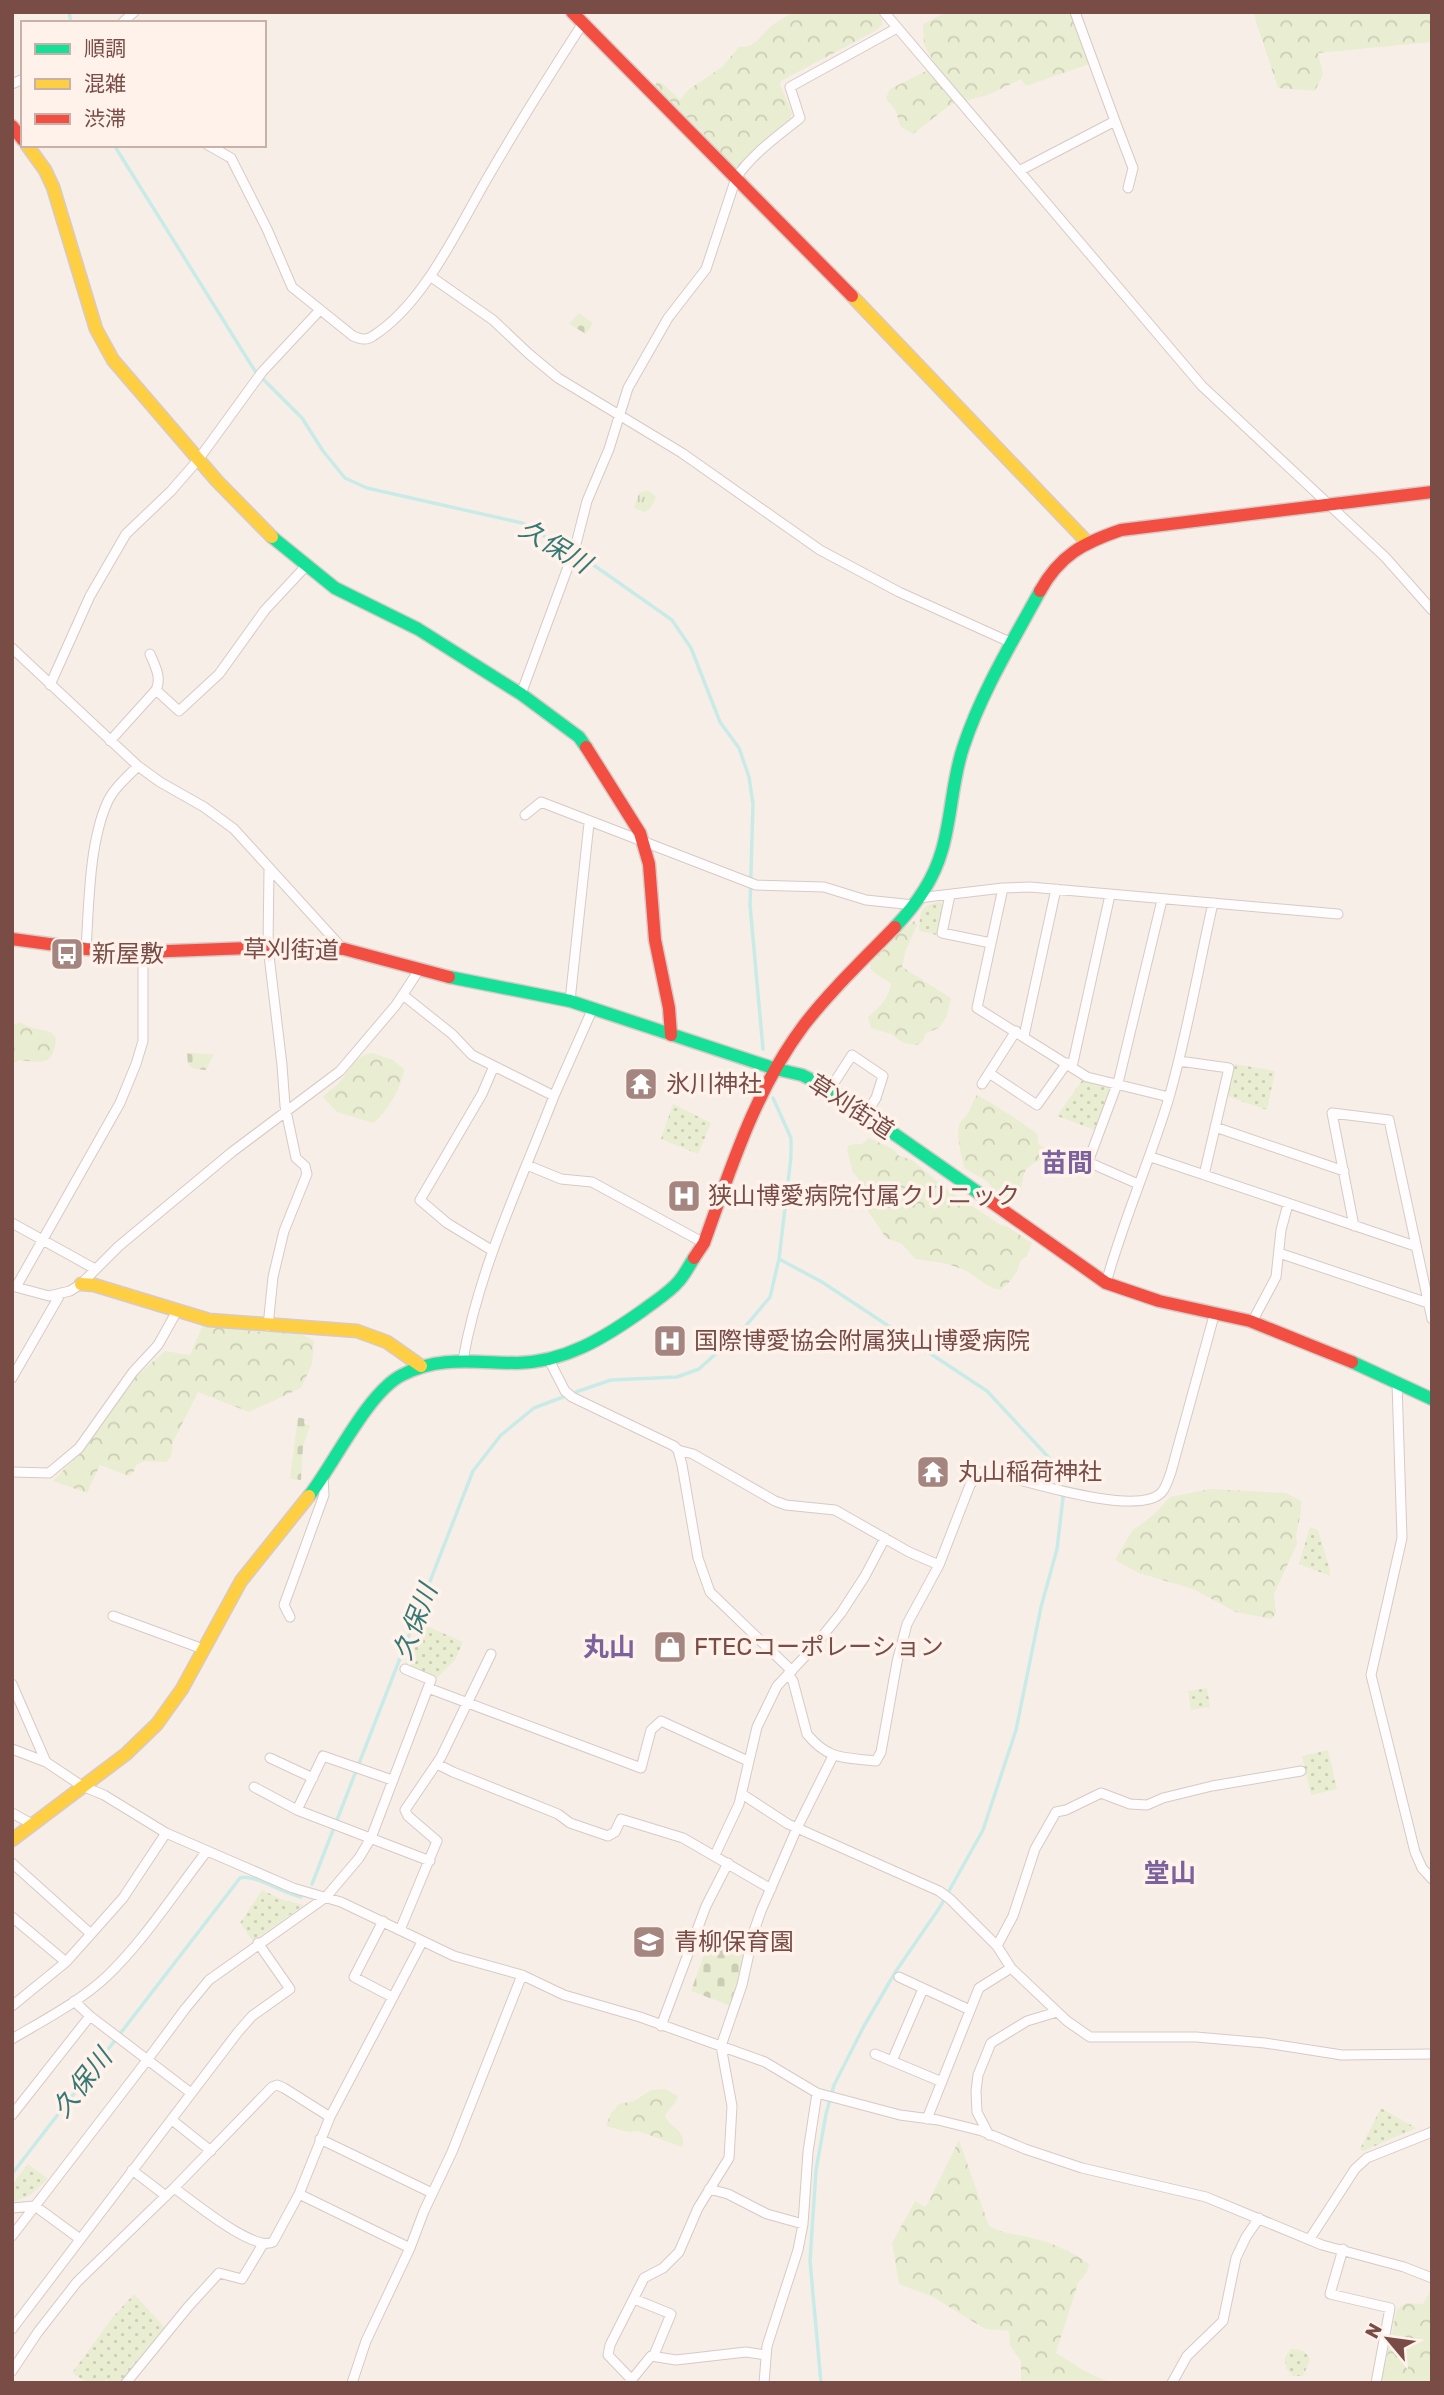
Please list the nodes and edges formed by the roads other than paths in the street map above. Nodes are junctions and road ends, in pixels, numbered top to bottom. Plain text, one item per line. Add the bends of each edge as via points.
1 (572, 12) edge
2 (884, 12) edge
3 (1075, 12) edge
4 (583, 23) junction
5 (897, 27) junction
6 (1115, 121) junction
7 (28, 147) edge
8 (212, 147) edge
9 (1019, 171) junction
10 (736, 178) junction
11 (1128, 188) dead end
12 (430, 276) junction
13 (319, 311) junction
14 (619, 415) junction
15 (198, 460) junction
16 (1432, 492) edge
17 (1328, 504) junction
18 (1087, 542) junction
19 (306, 566) junction
20 (1432, 610) edge
21 (1012, 643) junction
22 (12, 648) edge
23 (150, 654) dead end
24 (50, 685) junction
25 (156, 691) junction
26 (521, 694) junction
27 (110, 741) junction
28 (138, 766) junction
29 (525, 815) dead end
30 (589, 822) junction
31 (643, 842) junction
32 (269, 868) junction
33 (1003, 888) junction
34 (1056, 889) junction
35 (950, 895) junction
36 (1110, 895) junction
37 (1162, 900) junction
38 (916, 901) junction
39 (1213, 903) junction
40 (1338, 914) dead end
41 (12, 939) edge
42 (991, 943) junction
43 (268, 947) junction
44 (86, 948) junction
45 (344, 949) junction
46 (143, 952) junction
47 (419, 970) junction
48 (403, 995) junction
49 (570, 1001) junction
50 (593, 1008) junction
51 (1020, 1033) junction
52 (671, 1035) junction
53 (1179, 1061) junction
54 (1069, 1065) junction
55 (494, 1066) junction
56 (776, 1069) junction
57 (989, 1073) junction
58 (982, 1084) dead end
59 (1117, 1085) junction
60 (830, 1089) junction
61 (554, 1096) junction
62 (1169, 1097) junction
63 (286, 1112) junction
64 (866, 1114) junction
65 (1215, 1127) junction
66 (1151, 1157) junction
67 (527, 1165) junction
68 (1344, 1171) junction
69 (1204, 1175) junction
70 (1138, 1184) junction
71 (1289, 1204) junction
72 (12, 1223) edge
73 (1354, 1226) junction
74 (44, 1239) junction
75 (704, 1243) junction
76 (1415, 1246) junction
77 (493, 1251) junction
78 (1279, 1253) junction
79 (95, 1269) junction
80 (1106, 1283) junction
81 (82, 1284) junction
82 (14, 1287) edge
83 (61, 1293) junction
84 (1427, 1303) junction
85 (177, 1311) junction
86 (1215, 1312) junction
87 (1432, 1319) edge
88 (1252, 1322) junction
89 (268, 1326) junction
90 (463, 1360) junction
91 (549, 1360) junction
92 (422, 1366) junction
93 (12, 1378) edge
94 (1397, 1383) junction
95 (1432, 1399) edge
96 (678, 1450) junction
97 (12, 1472) edge
98 (323, 1478) junction
99 (885, 1538) junction
100 (939, 1565) junction
101 (113, 1616) dead end
102 (290, 1617) dead end
103 (203, 1649) junction
104 (491, 1654) dead end
105 (405, 1669) dead end
106 (790, 1672) junction
107 (12, 1684) edge
108 (428, 1688) junction
109 (469, 1703) junction
110 (12, 1749) edge
111 (833, 1756) junction
112 (270, 1758) dead end
113 (748, 1761) junction
114 (46, 1762) junction
115 (437, 1764) junction
116 (1301, 1771) dead end
117 (313, 1778) junction
118 (392, 1780) junction
119 (82, 1786) junction
120 (254, 1787) dead end
121 (742, 1794) junction
122 (297, 1810) junction
123 (12, 1813) edge
124 (32, 1824) junction
125 (797, 1828) junction
126 (166, 1833) junction
127 (371, 1838) junction
128 (12, 1840) edge
129 (208, 1852) junction
130 (715, 1855) junction
131 (430, 1861) junction
132 (12, 1863) edge
133 (728, 1863) junction
134 (1432, 1879) edge
135 (771, 1889) junction
136 (326, 1897) junction
137 (12, 1917) edge
138 (383, 1922) junction
139 (400, 1930) junction
140 (91, 1934) junction
141 (422, 1942) junction
142 (258, 1943) junction
143 (997, 1946) junction
144 (66, 1962) junction
145 (1011, 1968) junction
146 (522, 1975) junction
147 (899, 1977) dead end
148 (923, 1989) junction
149 (392, 1997) junction
150 (74, 2001) junction
151 (12, 2006) edge
152 (970, 2010) junction
153 (1057, 2012) junction
154 (90, 2016) junction
155 (661, 2026) junction
156 (12, 2039) edge
157 (721, 2046) junction
158 (875, 2054) dead end
159 (1432, 2054) edge
160 (148, 2059) junction
161 (892, 2061) junction
162 (942, 2082) junction
163 (191, 2092) junction
164 (819, 2094) junction
165 (12, 2115) edge
166 (330, 2117) junction
167 (927, 2119) junction
168 (172, 2120) junction
169 (1432, 2132) edge
170 (989, 2135) junction
171 (320, 2139) junction
172 (211, 2151) junction
173 (132, 2171) junction
174 (174, 2188) junction
175 (709, 2189) junction
176 (432, 2193) junction
177 (299, 2194) junction
178 (166, 2196) junction
179 (36, 2206) junction
180 (12, 2208) edge
181 (1259, 2218) junction
182 (803, 2224) junction
183 (12, 2236) edge
184 (80, 2239) junction
185 (1308, 2240) junction
186 (264, 2244) junction
187 (410, 2248) junction
188 (1343, 2249) junction
189 (1432, 2278) edge
190 (634, 2299) junction
191 (12, 2329) edge
192 (654, 2355) junction
193 (766, 2355) junction
194 (12, 2371) edge
195 (630, 2381) edge
196 (126, 2383) edge
197 (352, 2383) edge
198 (764, 2383) edge
199 (1172, 2383) edge
200 (1376, 2383) edge

1 - 4 street
2 - 5 street
3 - 6 street
4 - 10 street
4 - 12 street
5 - 9 street
5 - 10 street via 790,88 800,118
6 - 9 street
6 - 11 street via 1133,168
7 - 15 street via 53,187 104,346
8 - 13 street via 231,158 287,281
9 - 17 street via 1202,386
10 - 14 street via 706,269 668,317 628,388
10 - 18 street
12 - 13 street via 402,310 365,340
12 - 14 street via 494,320 558,377
13 - 15 street via 253,382
14 - 21 street via 718,476 820,550
14 - 26 street
15 - 19 street
15 - 24 street via 126,534 90,596
16 - 17 street
17 - 18 street via 1121,530
17 - 20 street via 1385,557
18 - 21 street via 1054,570
19 - 25 street via 265,610 219,674 179,711
19 - 26 street via 335,588 418,629
21 - 38 street via 966,738 942,851
22 - 24 street
23 - 25 street via 157,670
24 - 27 street
25 - 27 street
26 - 31 street via 579,737
27 - 28 street
28 - 32 street via 234,829
28 - 44 street via 114,791 105,810 93,860
29 - 30 street via 541,802
30 - 31 street
30 - 49 street
31 - 38 street via 756,885 824,887 866,900
31 - 52 street
32 - 43 street
32 - 45 street
33 - 34 street
33 - 35 street
33 - 42 street
34 - 36 street
34 - 51 street
35 - 38 street
35 - 42 street via 942,933
36 - 37 street
36 - 54 street
37 - 39 street
37 - 59 street
38 - 56 street via 821,1004
39 - 40 street
39 - 53 street
41 - 44 street, 草刈街道
42 - 51 street via 977,1008
43 - 45 street, 草刈街道
43 - 46 street, 草刈街道
43 - 63 street
44 - 46 street, 草刈街道
45 - 47 street, 草刈街道
46 - 74 street via 141,1050 120,1103
47 - 48 street
47 - 49 street, 草刈街道
48 - 55 street via 472,1055
48 - 63 street via 340,1071
49 - 50 street, 草刈街道
50 - 52 street, 草刈街道
50 - 61 street
51 - 54 street
51 - 57 street
52 - 56 street, 草刈街道
53 - 62 street
53 - 65 street via 1229,1068
54 - 57 street via 1037,1105
54 - 59 street via 1087,1077
55 - 61 street
55 - 77 street via 420,1200
56 - 60 street, 草刈街道
56 - 75 street via 746,1129
57 - 58 street
59 - 62 street
59 - 70 street via 1088,1162
60 - 64 street, 草刈街道
60 - 64 street via 852,1055 883,1076
61 - 67 street
62 - 66 street
63 - 79 street via 222,1160
63 - 89 street via 296,1158 307,1174 284,1231
64 - 80 street, 草刈街道
65 - 68 street
65 - 69 street
66 - 69 street
66 - 70 street
67 - 75 street via 561,1179 592,1182
67 - 77 street
68 - 73 street
68 - 76 street via 1332,1113 1389,1120
69 - 71 street
70 - 80 street
71 - 73 street
71 - 78 street
72 - 74 street
73 - 76 street
74 - 79 street
74 - 82 street
75 - 91 street via 680,1280 657,1301 607,1336
76 - 84 street
77 - 90 street via 470,1321
78 - 84 street
78 - 88 street via 1272,1289
79 - 81 street
80 - 86 street, 草刈街道 via 1149,1301
81 - 83 street
81 - 85 street
82 - 83 street via 45,1296
83 - 93 street
84 - 87 street
85 - 89 street via 224,1323
85 - 97 street via 158,1345 79,1448 49,1473
86 - 88 street, 草刈街道
86 - 100 street via 1162,1492 1140,1502 1062,1491 985,1471 970,1485
88 - 94 street, 草刈街道
89 - 92 street via 357,1331 387,1342
90 - 91 street
90 - 92 street
91 - 96 street via 572,1396
92 - 98 street via 386,1385
94 - 95 street, 草刈街道
94 - 134 street via 1402,1538 1371,1675 1415,1852
96 - 99 street via 775,1501 835,1510
96 - 106 street via 705,1581
98 - 102 street via 324,1495 284,1605
98 - 103 street via 241,1581
99 - 100 street
99 - 106 street via 841,1613
100 - 111 street via 902,1639 881,1752 876,1761
101 - 103 street
103 - 119 street via 157,1724
104 - 109 street
105 - 108 street via 431,1680
106 - 111 street via 807,1734
106 - 113 street via 777,1686 757,1727
107 - 114 street
108 - 109 street
108 - 118 street
109 - 113 street via 641,1768 651,1730 661,1721
109 - 115 street
110 - 114 street
111 - 125 street
112 - 117 street
113 - 121 street
114 - 119 street
115 - 130 street via 608,1836 621,1819 683,1838
115 - 131 street via 405,1810 437,1841
116 - 143 street via 1212,1786 1147,1805 1129,1804 1101,1793 1056,1812 1035,1849 1013,1916
117 - 118 street via 323,1756
117 - 122 street
118 - 127 street
119 - 124 street
119 - 126 street
120 - 122 street
121 - 125 street
121 - 130 street
122 - 127 street
123 - 124 street
124 - 128 street
125 - 135 street
125 - 143 street via 939,1891
126 - 129 street
126 - 140 street via 123,1898
127 - 131 street
127 - 136 street
129 - 136 street
129 - 150 street via 122,1961
130 - 133 street
131 - 139 street
132 - 140 street
133 - 135 street
133 - 155 street via 706,1906
135 - 157 street
136 - 138 street
136 - 142 street
137 - 144 street
138 - 139 street
138 - 149 street via 354,1977
139 - 141 street
140 - 144 street
141 - 146 street
141 - 149 street
142 - 160 street via 209,1980
142 - 163 street via 290,1989 252,2017
143 - 145 street
144 - 151 street
145 - 152 street via 979,1988
145 - 153 street
146 - 155 street via 564,1995
146 - 176 street
147 - 148 street
148 - 152 street
148 - 161 street
149 - 166 street
150 - 154 street
150 - 156 street
152 - 162 street
153 - 159 street via 1094,2039 1177,2036 1342,2055
153 - 170 street via 1027,2021 991,2043 976,2091 977,2112
154 - 160 street
154 - 165 street
155 - 157 street
157 - 164 street via 765,2062
157 - 175 street via 733,2106 730,2152
158 - 161 street
160 - 163 street
160 - 179 street
161 - 162 street
162 - 167 street
163 - 168 street
164 - 167 street
164 - 182 street via 808,2152
166 - 171 street
166 - 172 street via 277,2085
167 - 170 street
168 - 172 street
168 - 173 street
169 - 185 street via 1367,2158
170 - 181 street via 1082,2168 1206,2197
171 - 176 street
171 - 177 street
172 - 174 street
173 - 178 street
173 - 184 street
174 - 178 street
174 - 186 street via 237,2232
175 - 182 street
175 - 190 street via 678,2252 663,2268 643,2278
176 - 187 street
177 - 186 street via 273,2242
177 - 187 street
178 - 194 street via 78,2282
179 - 180 street
179 - 183 street
179 - 184 street
181 - 185 street
181 - 199 street via 1236,2258 1223,2321 1187,2356
182 - 193 street
184 - 191 street
185 - 188 street
186 - 196 street via 242,2279 219,2273
187 - 197 street via 366,2341
188 - 189 street
188 - 200 street via 1331,2294 1390,2308
190 - 192 street via 671,2314
190 - 195 street via 608,2355
192 - 193 street via 676,2360 746,2352
192 - 195 street
193 - 198 street

